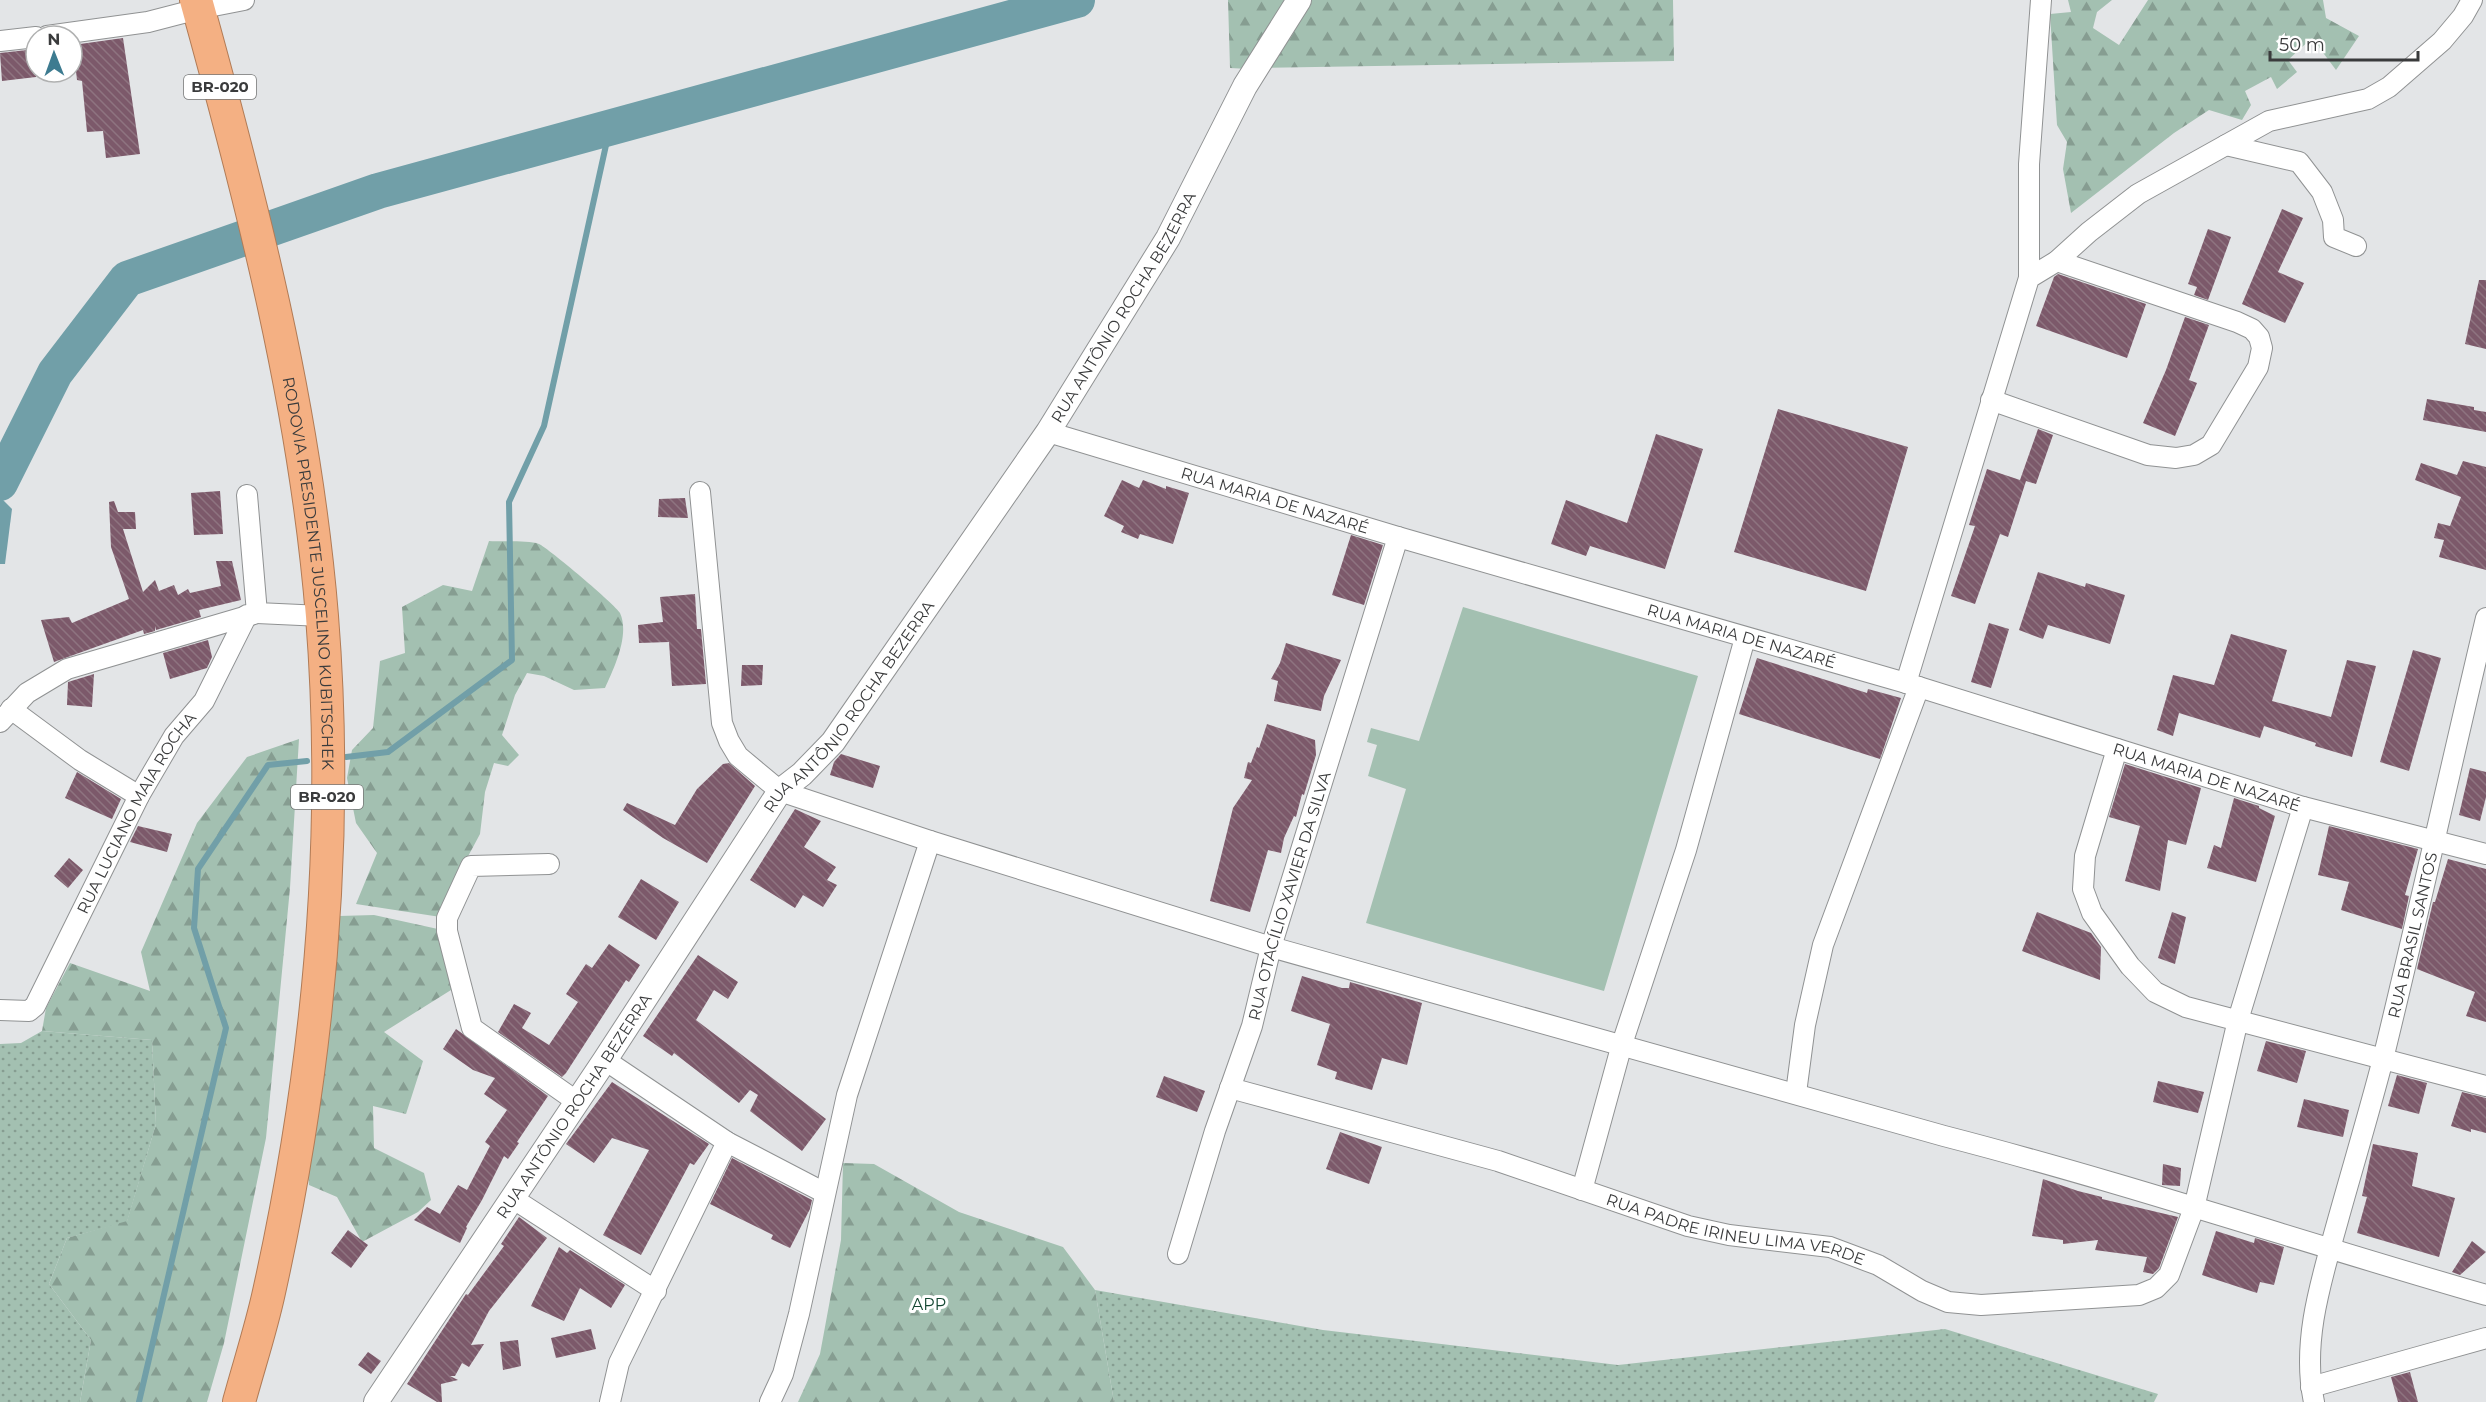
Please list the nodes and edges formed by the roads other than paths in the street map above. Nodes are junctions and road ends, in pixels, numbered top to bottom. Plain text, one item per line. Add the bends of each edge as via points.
1 (244, 0) edge
2 (1299, 0) edge
3 (2041, 0) edge
4 (2472, 0) edge
5 (197, 4) edge
6 (84, 31) edge
7 (24, 38) edge
8 (0, 41) edge
9 (2226, 145) junction
10 (2356, 246) dead end
11 (2057, 261) junction
12 (2028, 278) junction
13 (1991, 400) junction
14 (1048, 432) junction
15 (700, 492) dead end
16 (247, 495) dead end
17 (1398, 537) junction
18 (252, 614) junction
19 (322, 616) junction
20 (2486, 618) edge
21 (1745, 638) junction
22 (1912, 685) junction
23 (6, 716) edge
24 (2118, 749) junction
25 (780, 791) junction
26 (139, 796) junction
27 (2303, 807) junction
28 (930, 841) junction
29 (2433, 841) junction
30 (2486, 854) edge
31 (549, 864) dead end
32 (1271, 947) junction
33 (0, 1010) edge
34 (2238, 1020) junction
35 (1622, 1044) junction
36 (605, 1060) junction
37 (2382, 1060) junction
38 (2486, 1086) edge
39 (1230, 1088) junction
40 (1796, 1094) junction
41 (576, 1101) junction
42 (727, 1142) junction
43 (1582, 1190) junction
44 (825, 1193) junction
45 (512, 1198) junction
46 (2194, 1208) junction
47 (2330, 1250) junction
48 (1178, 1254) dead end
49 (656, 1291) junction
50 (2486, 1295) edge
51 (2486, 1338) edge
52 (2312, 1395) edge
53 (238, 1402) edge
54 (376, 1402) edge
55 (610, 1402) edge
56 (770, 1402) edge

1 - 5 street
2 - 14 street, RUA ANTÔNIO ROCHA BEZERRA via 1245,86 1168,238
3 - 12 street via 2029,164
4 - 9 street via 2442,41 2389,87 2368,99 2269,121
5 - 6 street via 148,22
5 - 19 highway, RODOVIA PRESIDENTE JUSCELINO KUBITSCHEK / BR-020 via 244,175 278,321 305,472
7 - 8 street
9 - 10 street via 2299,162 2322,192 2333,220 2334,237
9 - 11 street via 2138,194
11 - 12 street
11 - 13 street via 2252,329 2262,348 2258,368 2211,445 2194,455 2176,458 2148,454
12 - 13 street
13 - 22 street
14 - 17 street, RUA MARIA DE NAZARÉ
14 - 25 street, RUA ANTÔNIO ROCHA BEZERRA via 833,742
15 - 25 street via 722,723 738,756
16 - 18 street
17 - 21 street, RUA MARIA DE NAZARÉ
17 - 32 street, RUA OTACÍLIO XAVIER DA SILVA
18 - 19 street
18 - 23 street via 67,669 27,693
18 - 26 street, RUA LUCIANO MAIA ROCHA via 204,701 174,736
19 - 53 highway, RODOVIA PRESIDENTE JUSCELINO KUBITSCHEK / BR-020 via 327,808 321,959 302,1122 268,1294
20 - 29 street, RUA BRASIL SANTOS
21 - 22 street, RUA MARIA DE NAZARÉ
21 - 35 street via 1686,850
22 - 24 street, RUA MARIA DE NAZARÉ
22 - 40 street via 1823,945 1805,1025
23 - 26 street
24 - 27 street, RUA MARIA DE NAZARÉ
24 - 34 street via 2085,856 2083,889 2092,913 2130,966 2155,992 2186,1007
25 - 28 street
25 - 36 street, RUA ANTÔNIO ROCHA BEZERRA
26 - 33 street, RUA LUCIANO MAIA ROCHA via 39,998 29,1011
27 - 29 street, RUA MARIA DE NAZARÉ
27 - 34 street, RUA PADRE IRINEU LIMA VERDE
28 - 32 street
28 - 44 street via 847,1095
29 - 30 street, RUA MARIA DE NAZARÉ
29 - 37 street, RUA BRASIL SANTOS
31 - 41 street via 471,866 447,918 447,932 472,1028
32 - 35 street
32 - 39 street, RUA OTACÍLIO XAVIER DA SILVA via 1252,1026
34 - 37 street
34 - 46 street, RUA PADRE IRINEU LIMA VERDE
35 - 40 street
35 - 43 street
36 - 41 street, RUA ANTÔNIO ROCHA BEZERRA
36 - 42 street
37 - 38 street
37 - 47 street, RUA BRASIL SANTOS
39 - 43 street, RUA PADRE IRINEU LIMA VERDE via 1498,1161
39 - 48 street, RUA OTACÍLIO XAVIER DA SILVA
40 - 46 street
41 - 45 street, RUA ANTÔNIO ROCHA BEZERRA
42 - 44 street
42 - 49 street
43 - 46 street, RUA PADRE IRINEU LIMA VERDE via 1688,1226 1830,1247 1878,1265 1948,1302 1981,1305 2139,1295 2156,1288 2169,1275
44 - 56 street via 786,1364
45 - 49 street
45 - 54 street, RUA ANTÔNIO ROCHA BEZERRA
46 - 47 street
47 - 50 street
47 - 52 street, RUA BRASIL SANTOS via 2313,1319 2309,1354
49 - 55 street via 619,1363
51 - 52 street

